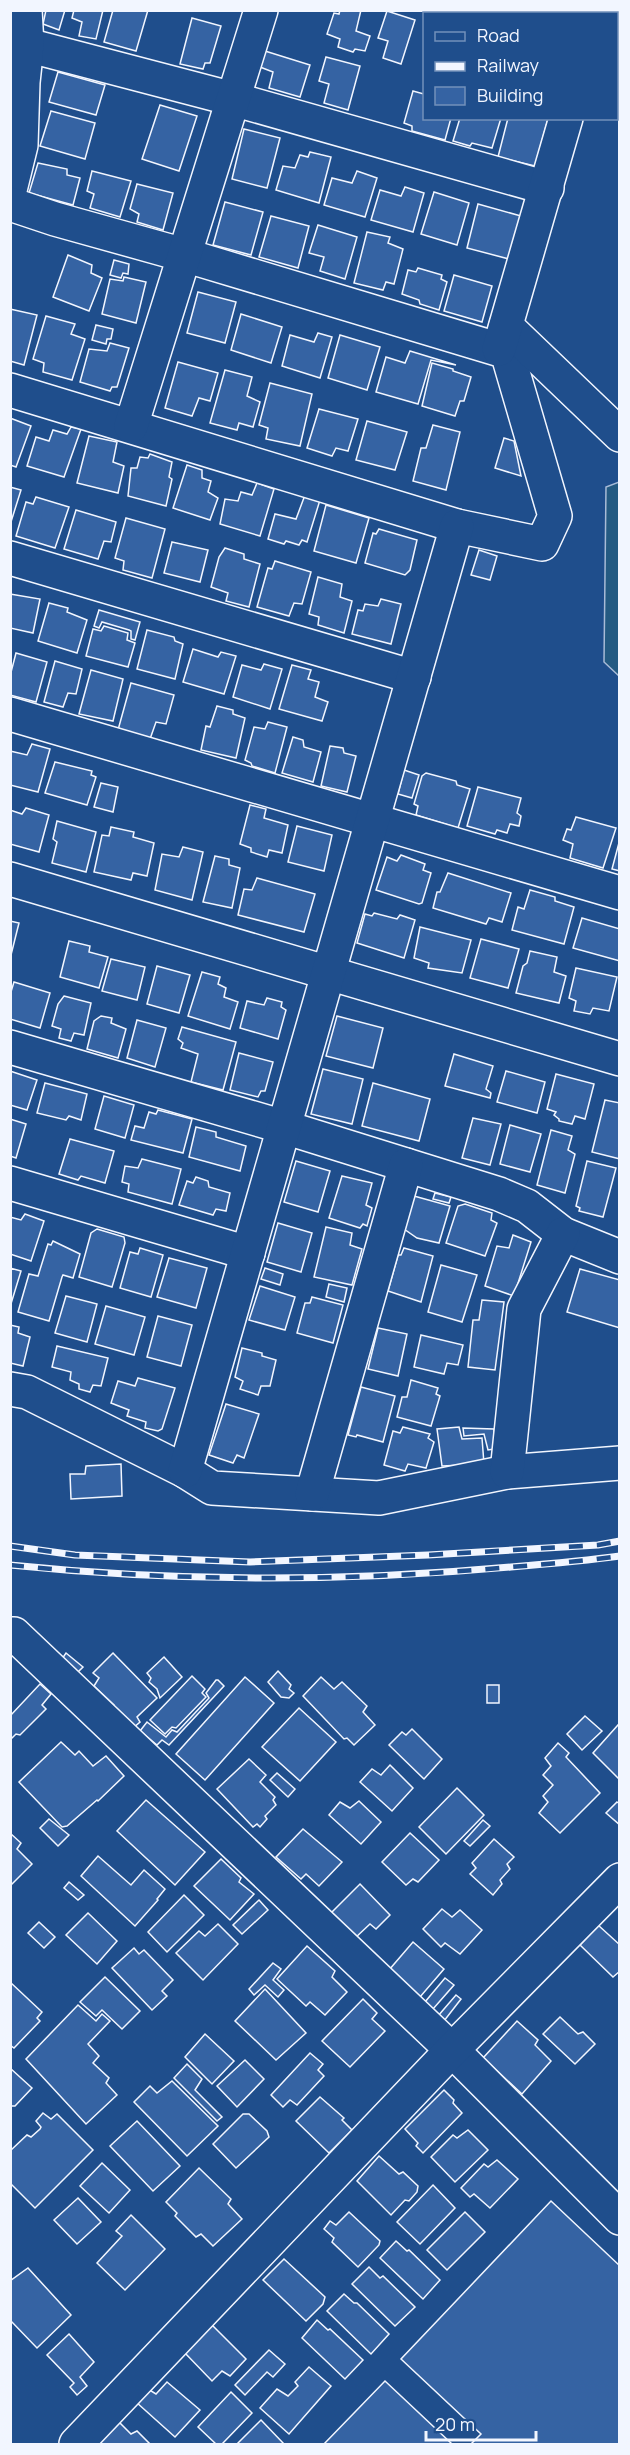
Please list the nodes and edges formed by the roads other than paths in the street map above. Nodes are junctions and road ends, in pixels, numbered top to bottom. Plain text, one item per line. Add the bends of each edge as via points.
1 (25, 10) edge
2 (261, 10) edge
3 (27, 45) junction
4 (233, 99) junction
5 (565, 120) edge
6 (547, 188) junction
7 (10, 190) edge
8 (10, 204) edge
9 (184, 255) junction
10 (502, 338) junction
11 (10, 390) edge
12 (131, 426) junction
13 (620, 435) edge
14 (458, 526) junction
15 (10, 558) edge
16 (414, 677) junction
17 (10, 714) edge
18 (373, 819) junction
19 (10, 879) edge
20 (620, 893) edge
21 (328, 972) junction
22 (10, 1047) edge
23 (620, 1059) edge
24 (284, 1127) junction
25 (406, 1165) junction
26 (10, 1184) edge
27 (563, 1234) junction
28 (248, 1253) junction
29 (620, 1257) edge
30 (10, 1389) edge
31 (620, 1463) edge
32 (185, 1472) junction
33 (507, 1472) junction
34 (312, 1494) junction
35 (10, 1634) edge
36 (620, 1880) edge
37 (452, 2050) junction
38 (620, 2218) edge
39 (76, 2445) edge

1 - 3 street
2 - 4 street
3 - 4 street
3 - 7 street via 21,145
4 - 6 street
4 - 9 street
5 - 6 street
6 - 10 street
8 - 9 street
9 - 10 street
9 - 12 street
10 - 13 street
10 - 14 street via 555,516 542,544
11 - 12 street
12 - 14 street
14 - 16 street
15 - 16 street
16 - 18 street
17 - 18 street
18 - 20 street
18 - 21 street
19 - 21 street
21 - 23 street
21 - 24 street
22 - 24 street
24 - 25 street
24 - 28 street
25 - 27 street via 527,1206
25 - 34 street
26 - 28 street
27 - 29 street
27 - 33 street via 524,1309
28 - 32 street
30 - 32 street via 27,1392
31 - 33 street
32 - 34 street via 212,1488
33 - 34 street via 379,1498
35 - 37 street
36 - 37 street
37 - 38 street
37 - 39 street

